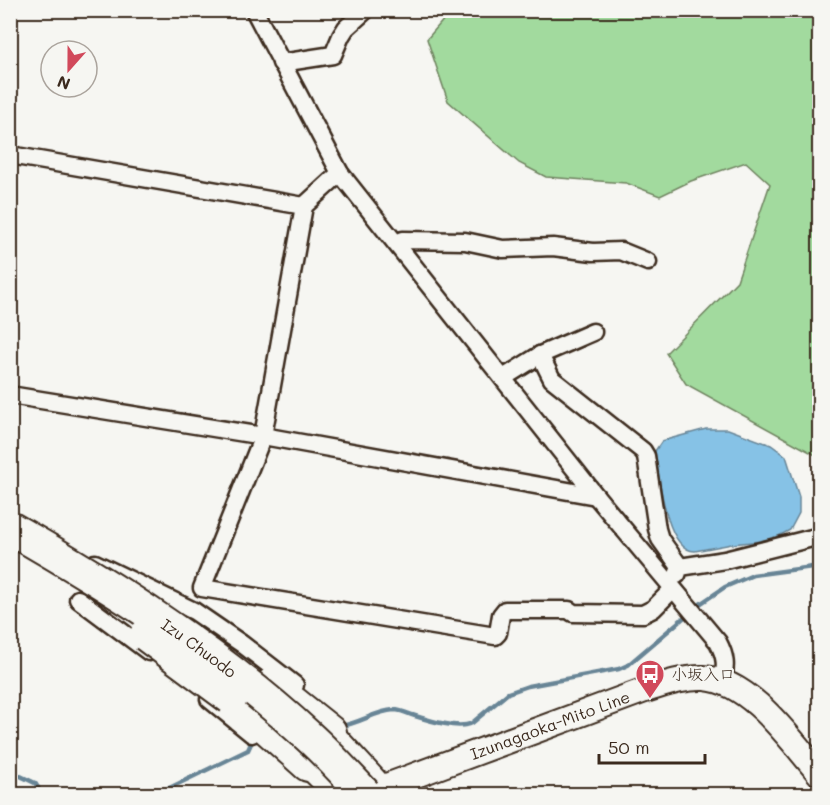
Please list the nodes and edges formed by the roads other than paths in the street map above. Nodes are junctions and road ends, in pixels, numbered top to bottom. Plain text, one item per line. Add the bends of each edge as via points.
1 (254, 10) edge
2 (366, 10) edge
3 (281, 63) junction
4 (10, 155) edge
5 (340, 173) junction
6 (304, 206) junction
7 (396, 243) junction
8 (648, 262) dead end
9 (593, 332) dead end
10 (540, 355) junction
11 (503, 378) junction
12 (10, 395) edge
13 (263, 436) junction
14 (596, 496) junction
15 (10, 516) edge
16 (10, 528) edge
17 (819, 536) edge
18 (10, 537) edge
19 (680, 567) junction
20 (74, 579) junction
21 (671, 587) junction
22 (202, 588) junction
23 (194, 611) junction
24 (175, 672) junction
25 (723, 681) junction
26 (330, 732) joint
27 (353, 756) junction
28 (308, 765) junction
29 (819, 774) edge
30 (368, 793) edge
31 (337, 795) edge

1 - 3 street
2 - 3 street via 340,36 333,55
3 - 5 street
4 - 6 street
5 - 6 street
5 - 7 street
6 - 13 street
7 - 8 street via 446,240 503,249 621,250
7 - 11 street
9 - 10 street
10 - 11 street
10 - 19 street via 552,379 644,451 660,539
11 - 14 street
12 - 13 street
13 - 14 street
13 - 22 street
14 - 21 street
15 - 23 street via 78,555
16 - 20 highway, Izu Chuodo, bridge
17 - 19 street
18 - 20 highway, Izu Chuodo
19 - 21 street
20 - 24 street
20 - 26 highway, bridge via 162,610 194,629
20 - 28 highway, bridge via 246,709
20 - 30 highway, Izu Chuodo, bridge via 146,611 227,669 309,737
21 - 22 street via 653,609 643,614 505,610 495,636
21 - 25 street via 718,642 726,663
22 - 23 street
23 - 24 street
23 - 27 street via 337,718
24 - 28 street via 275,752
25 - 29 main road, Izunagaoka-Mito Line via 757,704
25 - 30 main road, Izunagaoka-Mito Line via 684,680 645,690
26 - 27 main road
27 - 30 main road
28 - 31 main road

